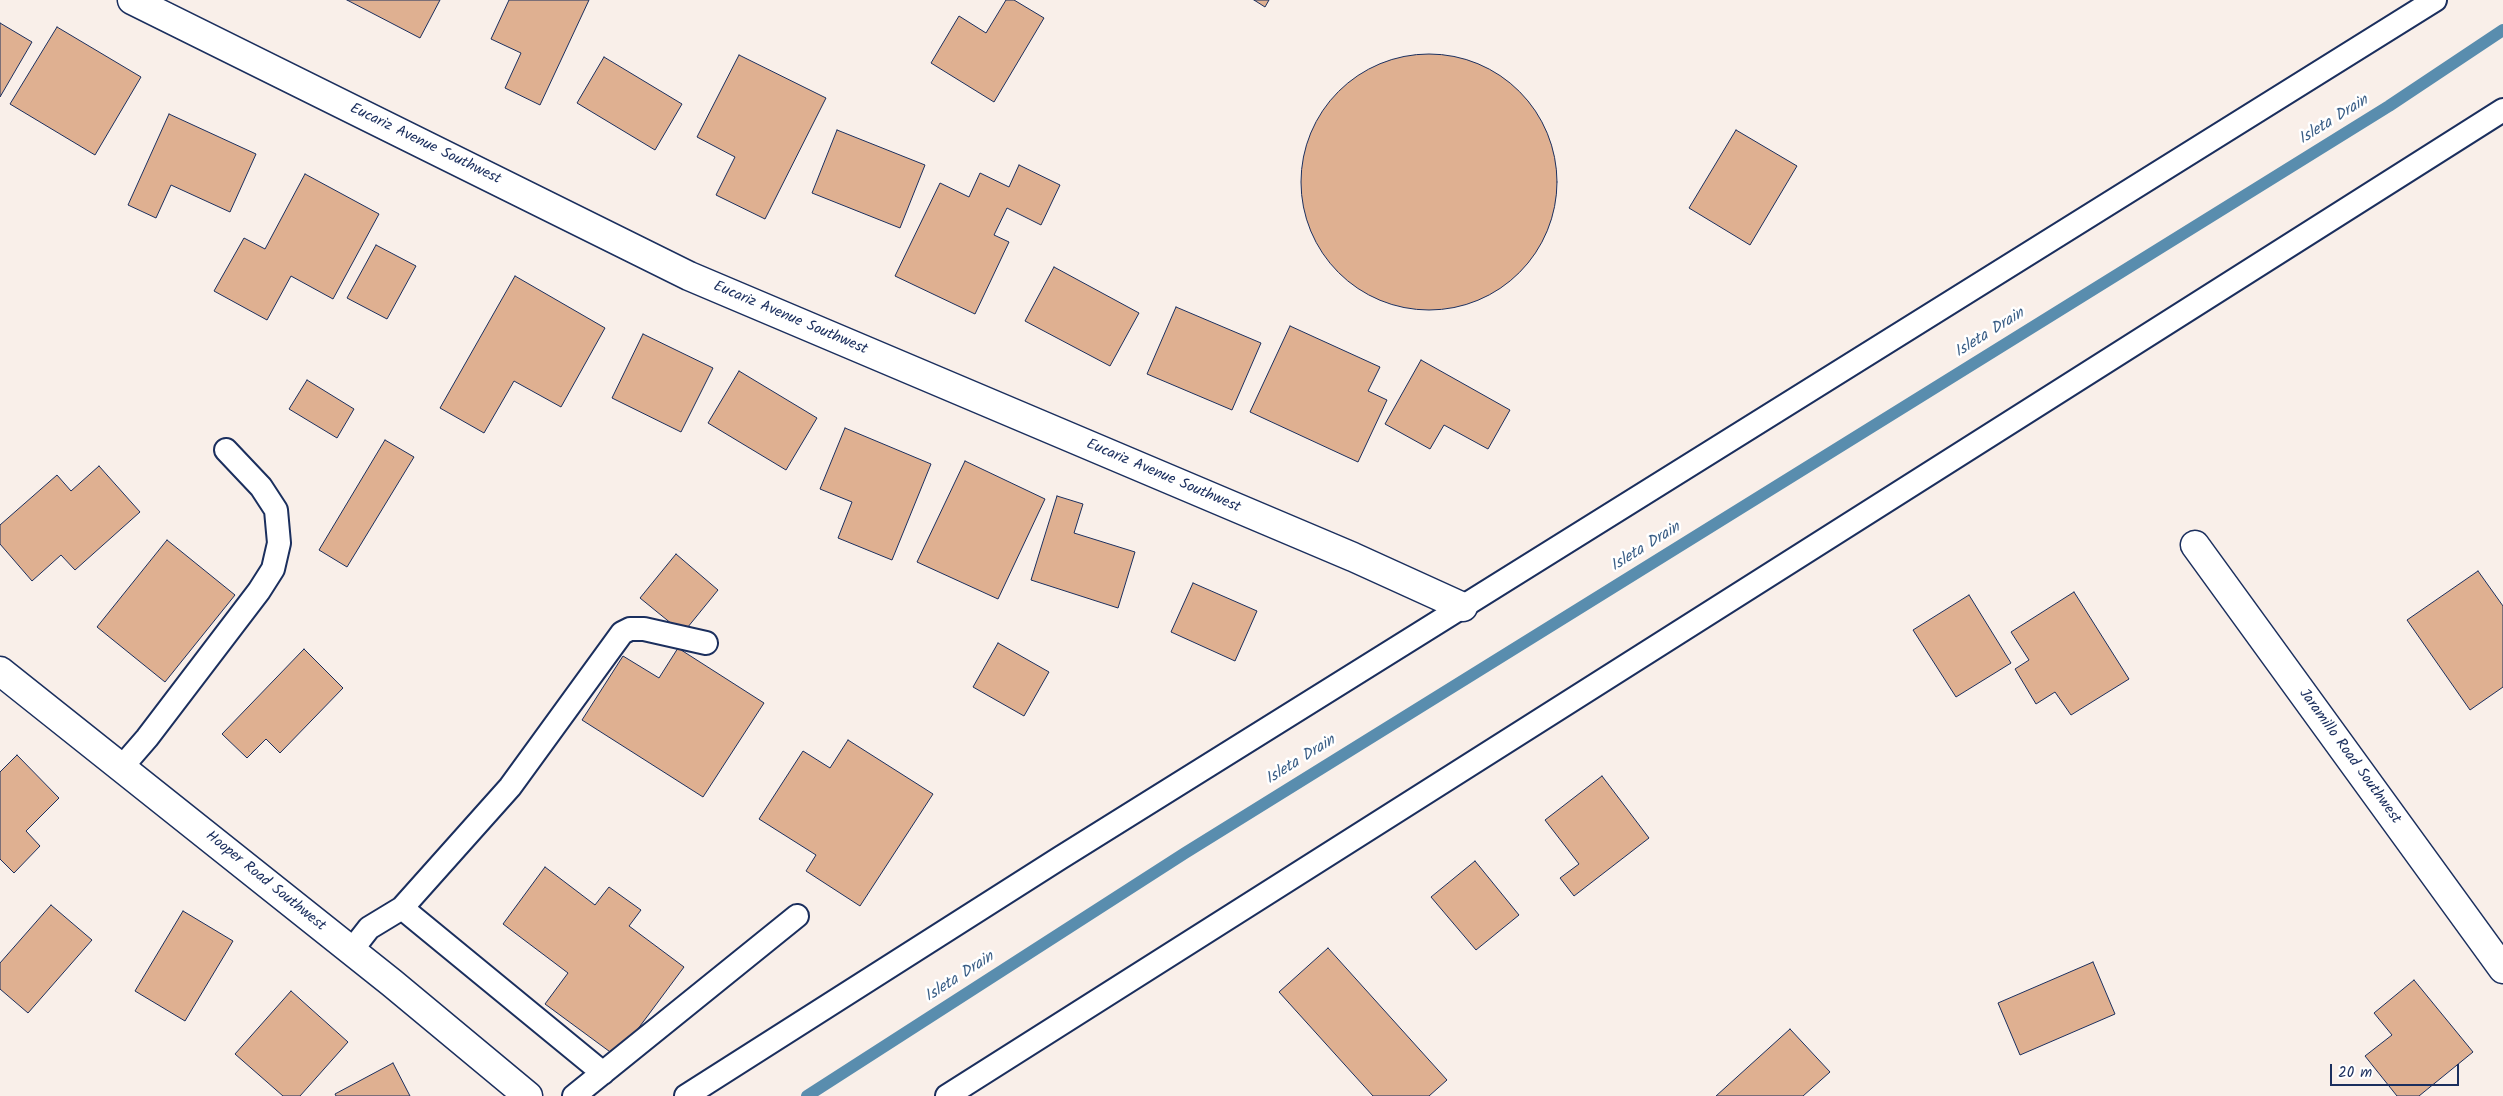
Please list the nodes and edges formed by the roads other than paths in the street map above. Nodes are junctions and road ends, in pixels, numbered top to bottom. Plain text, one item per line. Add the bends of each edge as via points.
1 (132, 0) edge
2 (2435, 0) edge
3 (2503, 110) edge
4 (226, 450) dead end
5 (2195, 545) dead end
6 (1463, 607) junction
7 (706, 643) dead end
8 (0, 671) edge
9 (121, 768) junction
10 (402, 908) junction
11 (797, 916) dead end
12 (351, 951) junction
13 (2503, 969) edge
14 (603, 1074) junction
15 (528, 1096) edge
16 (574, 1096) edge
17 (686, 1096) edge
18 (946, 1096) edge

1 - 6 street, Eucariz Avenue Southwest via 689,276 1344,553
2 - 6 lane
3 - 18 lane
4 - 9 lane via 261,487 276,510 279,542 272,570
5 - 13 street, Jaramillo Road Southwest
6 - 17 lane
7 - 10 lane via 644,629 630,628 622,632 510,787
8 - 9 street, Hooper Road Southwest
9 - 12 street, Hooper Road Southwest
10 - 12 lane via 369,928
10 - 14 lane
11 - 14 lane
12 - 15 street, Hooper Road Southwest
14 - 16 lane

